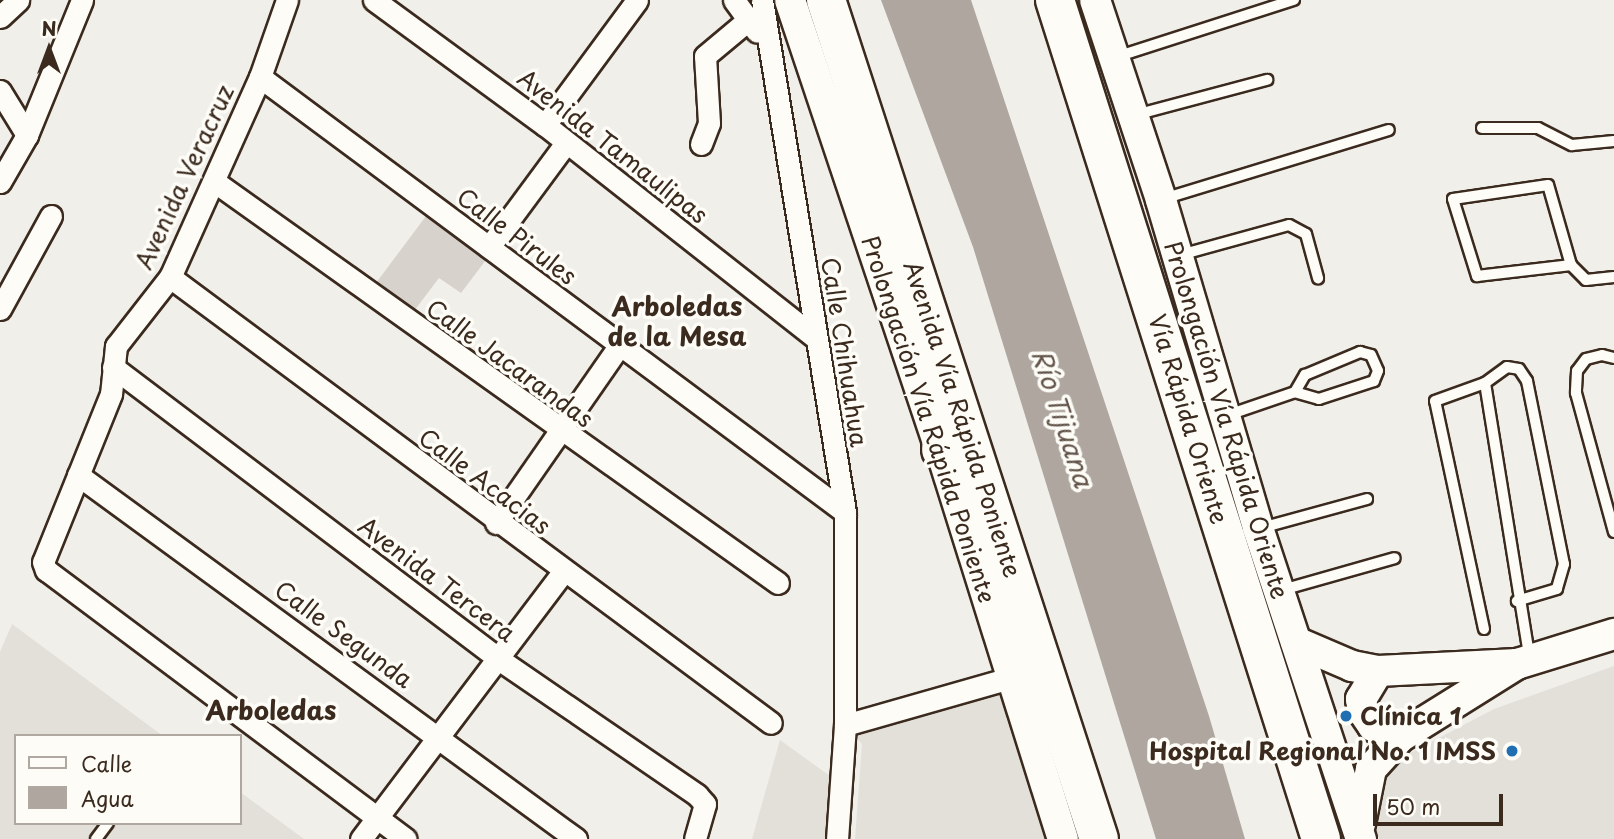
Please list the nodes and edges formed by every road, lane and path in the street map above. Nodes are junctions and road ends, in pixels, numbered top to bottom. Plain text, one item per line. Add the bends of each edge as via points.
1 (18, 0) edge
2 (82, 0) edge
3 (287, 0) edge
4 (374, 0) edge
5 (637, 0) edge
6 (734, 0) edge
7 (762, 0) edge
8 (790, 0) edge
9 (826, 0) edge
10 (1055, 0) edge
11 (1079, 0) edge
12 (1094, 0) edge
13 (1294, 0) edge
14 (404, 8) edge
15 (0, 17) edge
16 (748, 20) junction
17 (766, 45) junction
18 (1114, 58) junction
19 (260, 77) junction
20 (1267, 80) dead end
21 (0, 91) edge
22 (1133, 116) junction
23 (545, 125) junction
24 (1482, 128) dead end
25 (1388, 130) dead end
26 (27, 135) junction
27 (1614, 141) edge
28 (566, 143) junction
29 (701, 144) dead end
30 (1103, 144) junction
31 (0, 182) edge
32 (215, 182) junction
33 (1161, 200) junction
34 (51, 216) dead end
35 (903, 233) junction
36 (489, 247) junction
37 (1177, 255) junction
38 (1571, 265) junction
39 (170, 277) junction
40 (1614, 277) edge
41 (1318, 278) dead end
42 (0, 309) edge
43 (816, 338) junction
44 (619, 346) junction
45 (1614, 358) edge
46 (113, 367) junction
47 (1485, 383) junction
48 (1296, 392) junction
49 (1225, 416) junction
50 (558, 430) junction
51 (941, 450) junction
52 (78, 475) junction
53 (1367, 499) dead end
54 (845, 512) junction
55 (496, 523) junction
56 (1258, 528) junction
57 (1614, 532) edge
58 (1395, 558) dead end
59 (563, 572) junction
60 (778, 583) dead end
61 (1279, 591) junction
62 (1517, 601) junction
63 (1484, 629) dead end
64 (1614, 634) edge
65 (1296, 642) junction
66 (500, 660) junction
67 (1524, 662) junction
68 (1378, 671) junction
69 (1013, 677) junction
70 (771, 723) dead end
71 (845, 725) junction
72 (442, 737) junction
73 (1400, 737) junction
74 (377, 818) junction
75 (1336, 835) edge
76 (361, 839) edge
77 (405, 839) edge
78 (576, 839) edge
79 (695, 839) edge
80 (837, 839) edge
81 (1063, 839) edge
82 (1099, 839) edge

1 - 15 street
2 - 26 street
3 - 19 street, Avenida Veracruz
4 - 14 street, Avenida Tamaulipas
5 - 23 street
6 - 16 street, Calle Chihuahua
7 - 17 street
8 - 51 main road, Prolongación Vía Rápida Poniente
9 - 35 highway, Avenida Vía Rápida Poniente
10 - 30 highway, Vía Rápida Oriente
11 - 30 highway
12 - 18 main road, Prolongación Vía Rápida Oriente
13 - 18 lane
14 - 23 street, Avenida Tamaulipas
16 - 17 street, Calle Chihuahua
16 - 29 street via 705,56 709,123
17 - 43 street, Calle Chihuahua
18 - 22 main road, Prolongación Vía Rápida Oriente
19 - 32 street, Avenida Veracruz
19 - 36 street, Calle Pirules
20 - 22 lane
21 - 26 street
22 - 33 main road, Prolongación Vía Rápida Oriente
23 - 28 street, Avenida Tamaulipas
24 - 27 lane via 1538,128 1572,145
25 - 33 lane
26 - 31 street
28 - 36 street
28 - 43 street, Avenida Tamaulipas
30 - 75 highway, Vía Rápida Oriente
32 - 39 street, Avenida Veracruz
32 - 50 street, Calle Jacarandas
33 - 37 main road, Prolongación Vía Rápida Oriente
34 - 42 street
35 - 51 highway via 901,251 943,423
35 - 82 highway, Avenida Vía Rápida Poniente
36 - 44 street, Calle Pirules
37 - 41 lane via 1289,225 1306,234
37 - 49 main road, Prolongación Vía Rápida Oriente
38 - 38 lane via 1477,276 1453,199 1548,185
38 - 40 lane via 1587,279
39 - 46 street, Avenida Veracruz via 116,346
39 - 55 street, Calle Acacias
43 - 54 street, Calle Chihuahua
44 - 50 street
44 - 54 street, Calle Pirules
45 - 57 lane via 1586,359 1577,371 1576,393
46 - 52 street, Avenida Veracruz via 111,394
46 - 66 street, Avenida Tercera
47 - 62 lane via 1513,538
47 - 62 lane via 1491,374 1507,367 1519,369 1527,381 1564,564 1557,589
47 - 63 lane via 1435,401
48 - 48 lane via 1306,375 1360,352 1371,355 1377,371 1374,381 1320,400
48 - 49 lane
49 - 56 main road, Prolongación Vía Rápida Oriente
50 - 55 street
50 - 60 street, Calle Jacarandas
51 - 69 main road, Prolongación Vía Rápida Poniente
52 - 72 street, Calle Segunda
52 - 74 street, Avenida Veracruz via 43,562 57,578
53 - 56 lane
54 - 71 street, Calle Chihuahua
55 - 59 street, Calle Acacias
56 - 61 main road, Prolongación Vía Rápida Oriente
58 - 61 lane
59 - 66 street
59 - 70 street, Calle Acacias
61 - 65 main road, Prolongación Vía Rápida Oriente
62 - 67 lane
64 - 67 main road
65 - 68 main road via 1352,666
65 - 75 main road, Prolongación Vía Rápida Oriente
66 - 72 street
66 - 79 street, Avenida Tercera via 697,794 705,804
67 - 68 main road
67 - 73 main road
68 - 73 main road via 1361,699 1363,711 1373,726
69 - 71 street
69 - 81 main road, Prolongación Vía Rápida Poniente
71 - 80 street, Calle Chihuahua
72 - 74 street
72 - 78 street, Calle Segunda
73 - 75 main road via 1371,769
74 - 76 street
74 - 77 street

